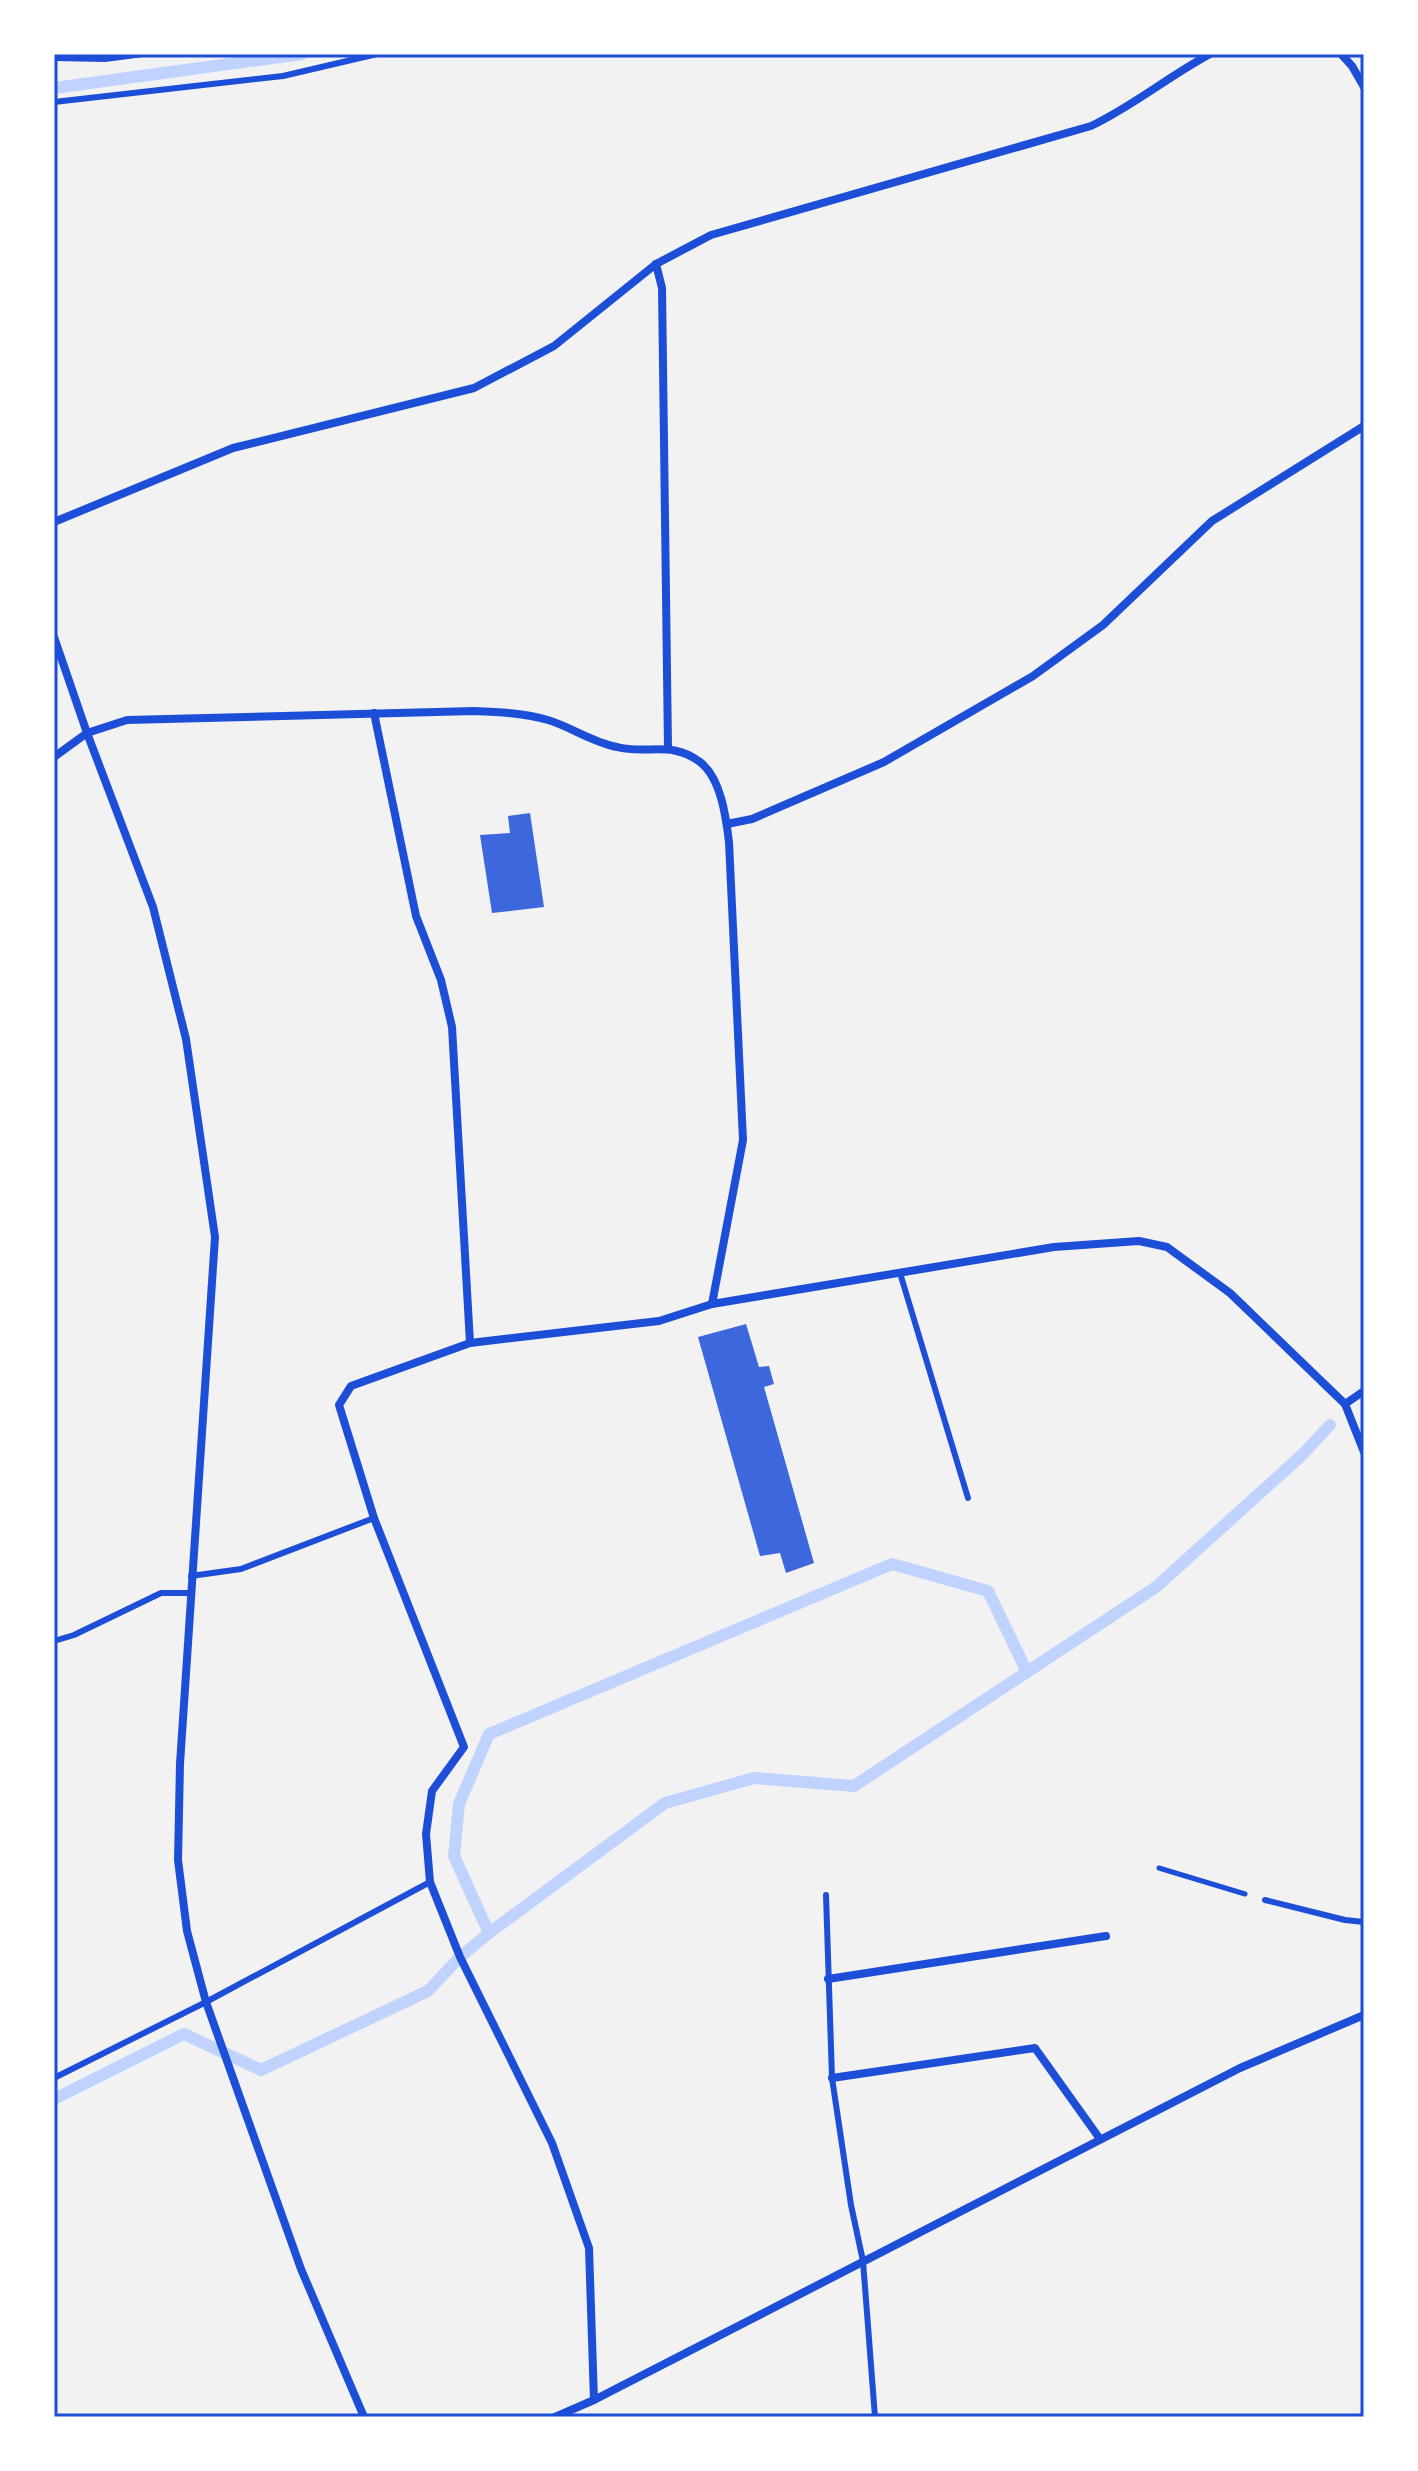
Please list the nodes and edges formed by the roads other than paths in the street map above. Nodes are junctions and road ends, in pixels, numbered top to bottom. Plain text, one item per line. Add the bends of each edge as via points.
1 (143, 54) edge
2 (377, 54) edge
3 (1210, 54) edge
4 (1341, 54) edge
5 (54, 58) edge
6 (1364, 87) edge
7 (54, 102) edge
8 (656, 264) junction
9 (1364, 426) edge
10 (54, 522) edge
11 (54, 637) edge
12 (374, 713) junction
13 (87, 733) junction
14 (668, 748) junction
15 (54, 757) edge
16 (727, 824) junction
17 (900, 1273) junction
18 (712, 1304) junction
19 (470, 1343) junction
20 (1364, 1391) edge
21 (1345, 1404) junction
22 (1364, 1452) edge
23 (968, 1498) dead end
24 (374, 1518) junction
25 (191, 1576) junction
26 (190, 1593) junction
27 (54, 1641) edge
28 (430, 1882) junction
29 (826, 1895) dead end
30 (1265, 1900) road end
31 (1364, 1922) edge
32 (1106, 1936) dead end
33 (828, 1979) junction
34 (206, 2002) junction
35 (1364, 2015) edge
36 (54, 2078) edge
37 (832, 2078) junction
38 (1100, 2139) junction
39 (863, 2261) junction
40 (594, 2400) junction
41 (364, 2417) edge
42 (555, 2417) edge
43 (875, 2417) edge

1 - 5 lane
2 - 7 lane via 283,76
3 - 8 street via 1091,126 711,235
4 - 6 street
8 - 10 street via 554,346 474,388 233,448
8 - 14 street via 662,288
9 - 16 street via 1212,521 1103,625 1033,676 884,762 752,819
11 - 13 street
12 - 13 street via 127,720
12 - 14 street via 522,714 620,748
12 - 19 street via 416,916 441,980 452,1027
13 - 15 street
13 - 25 street via 153,907 186,1039 215,1237
14 - 16 street via 701,762 710,772
16 - 18 street via 743,1140
17 - 18 street
17 - 21 street via 1054,1247 1139,1241 1167,1247 1230,1293
17 - 23 lane
18 - 19 street via 659,1321
19 - 24 street via 351,1386 339,1405
20 - 21 street
21 - 22 street
24 - 25 lane via 241,1569
24 - 28 street via 464,1747 432,1791 426,1834
25 - 26 street
26 - 27 lane via 161,1593
26 - 34 street via 178,1860 187,1931
28 - 34 lane
28 - 40 street via 460,1957 552,2143 589,2248
29 - 33 lane
30 - 31 lane
32 - 33 street
33 - 37 lane
34 - 36 lane
34 - 41 street via 301,2269
35 - 38 street via 1240,2068
37 - 38 street via 1035,2048
37 - 39 lane
38 - 39 street
39 - 40 street
39 - 43 lane
40 - 42 street

